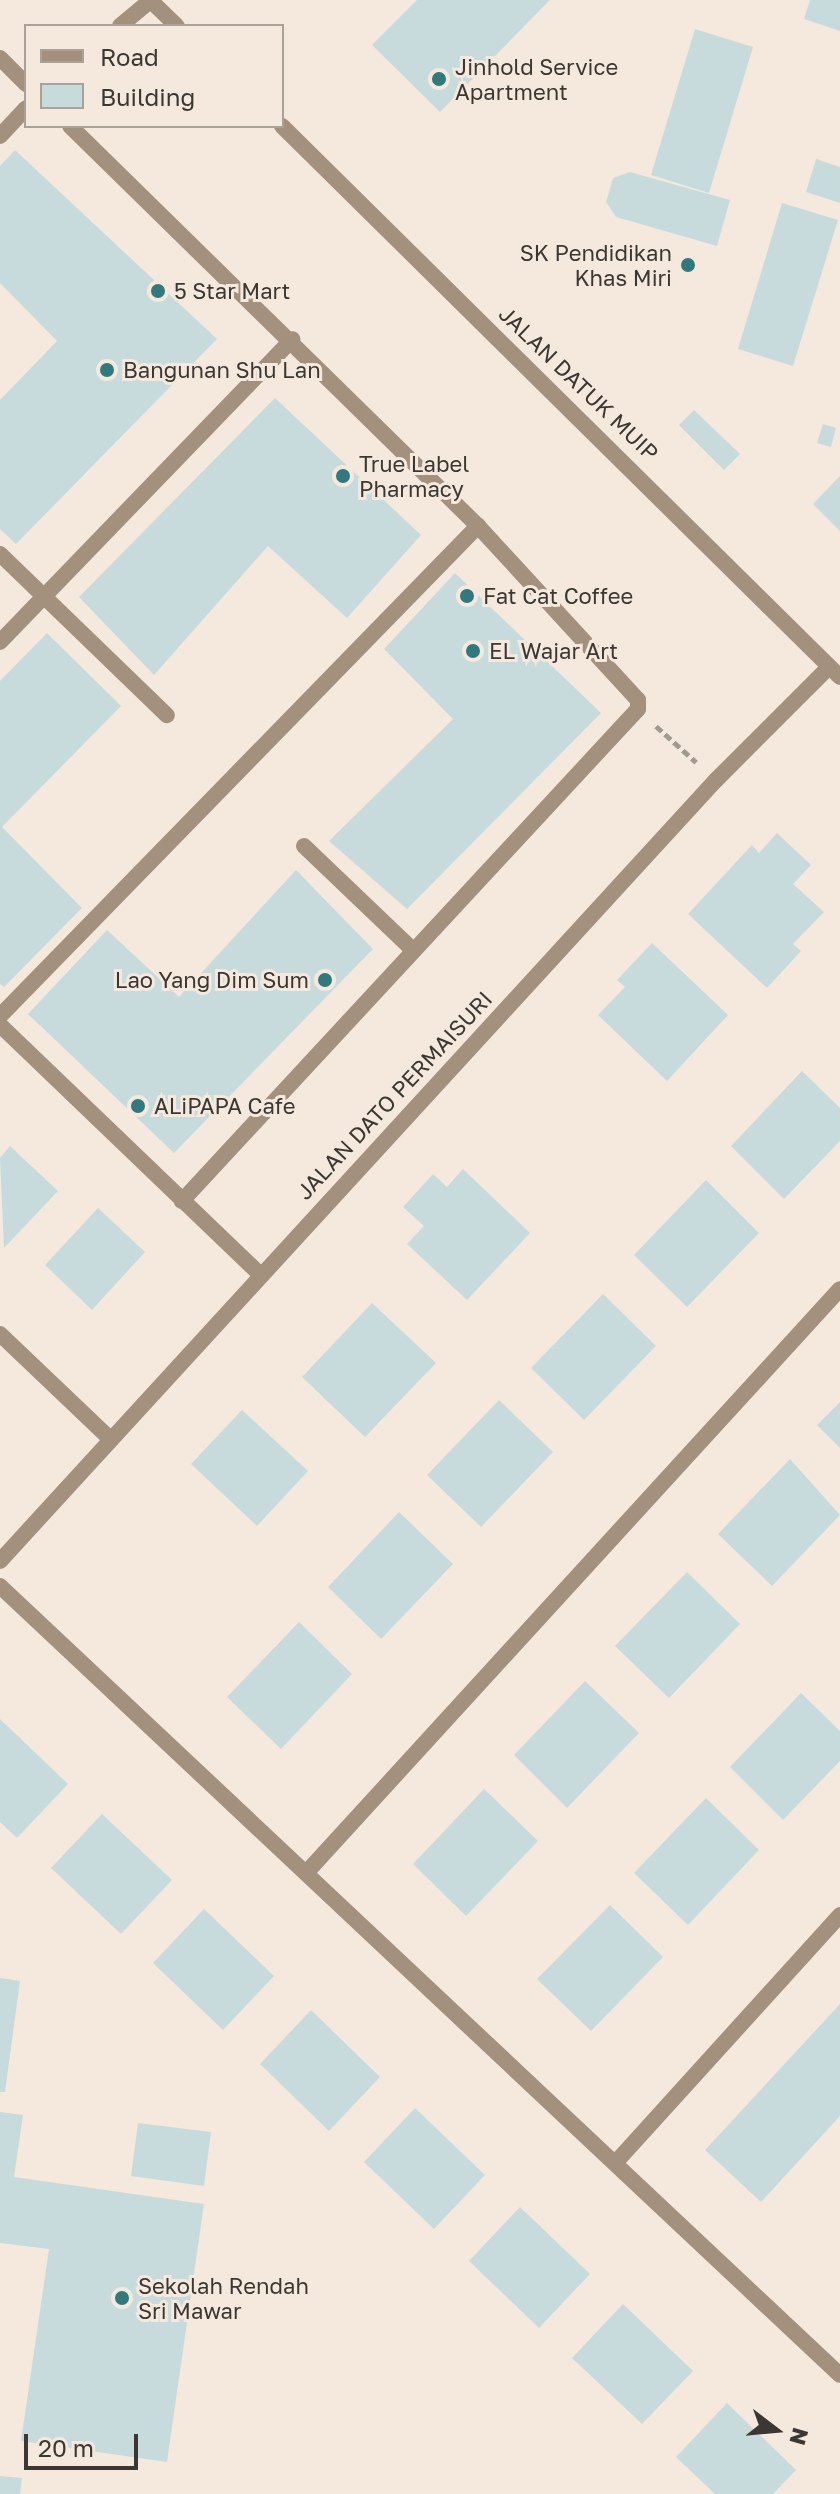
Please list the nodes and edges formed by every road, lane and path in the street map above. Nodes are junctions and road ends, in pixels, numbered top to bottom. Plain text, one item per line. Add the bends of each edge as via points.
1 (151, 0) edge
2 (122, 24) edge
3 (175, 24) edge
4 (0, 58) edge
5 (24, 82) edge
6 (24, 110) edge
7 (72, 128) edge
8 (284, 128) edge
9 (0, 136) edge
10 (293, 339) junction
11 (478, 526) junction
12 (0, 554) edge
13 (45, 596) junction
14 (0, 642) edge
15 (835, 672) edge
16 (638, 709) junction
17 (167, 715) dead end
18 (716, 780) junction
19 (304, 846) dead end
20 (413, 950) junction
21 (0, 1016) edge
22 (0, 1025) edge
23 (182, 1201) junction
24 (259, 1273) junction
25 (840, 1289) edge
26 (0, 1334) edge
27 (108, 1437) junction
28 (0, 1561) edge
29 (0, 1586) edge
30 (306, 1873) junction
31 (840, 1915) edge
32 (617, 2161) junction
33 (840, 2375) edge

1 - 2 street
1 - 3 street
4 - 5 street
6 - 9 street
7 - 10 street
8 - 15 street, JALAN DATUK MUIP
10 - 11 street
10 - 13 street
11 - 16 street via 634,691
11 - 21 street
12 - 13 street
13 - 14 street
13 - 17 street
15 - 18 street, JALAN DATO PERMAISURI
16 - 18 path
16 - 20 street
18 - 24 street, JALAN DATO PERMAISURI
19 - 20 street
20 - 23 street
22 - 23 street
23 - 24 street
24 - 27 street, JALAN DATO PERMAISURI
25 - 30 street
26 - 27 street
27 - 28 street, JALAN DATO PERMAISURI
29 - 30 street
30 - 32 street
31 - 32 street
32 - 33 street

